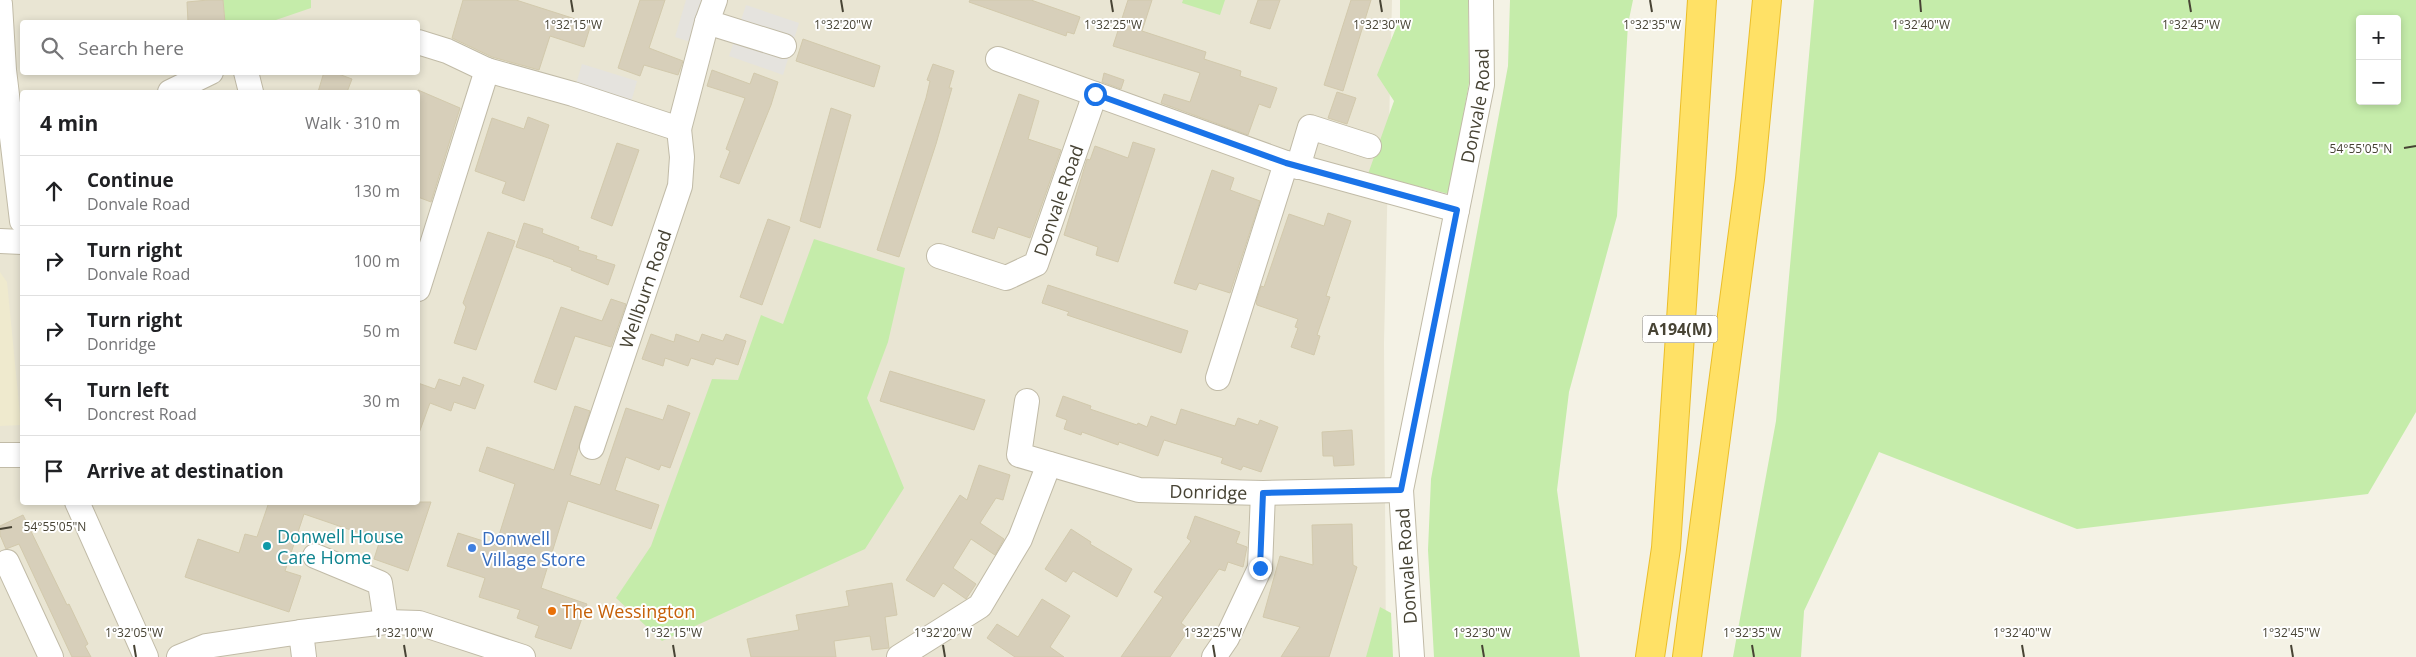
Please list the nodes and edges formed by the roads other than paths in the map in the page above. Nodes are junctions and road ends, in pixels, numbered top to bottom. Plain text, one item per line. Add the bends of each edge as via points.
1 (716, 0) edge
2 (1481, 0) edge
3 (1702, 0) edge
4 (1758, 0) edge
5 (1768, 0) edge
6 (0, 4) edge
7 (707, 22) junction
8 (420, 43) edge
9 (784, 46) dead end
10 (998, 59) dead end
11 (487, 70) junction
12 (205, 75) edge
13 (247, 75) edge
14 (174, 90) edge
15 (251, 90) edge
16 (1095, 94) junction
17 (679, 129) junction
18 (17, 132) edge
19 (1368, 146) dead end
20 (1292, 165) junction
21 (1750, 179) junction
22 (20, 185) edge
23 (1457, 210) junction
24 (0, 241) edge
25 (20, 242) edge
26 (939, 256) dead end
27 (420, 283) edge
28 (1218, 378) dead end
29 (1027, 401) dead end
30 (592, 447) dead end
31 (0, 455) edge
32 (20, 455) edge
33 (1049, 464) junction
34 (1401, 490) junction
35 (1263, 493) junction
36 (78, 505) edge
37 (315, 556) dead end
38 (7, 562) dead end
39 (386, 622) junction
40 (301, 632) junction
41 (51, 657) edge
42 (146, 657) edge
43 (179, 657) edge
44 (304, 657) edge
45 (523, 657) edge
46 (899, 657) edge
47 (1214, 657) edge
48 (1412, 657) edge
49 (1650, 657) edge
50 (1687, 657) edge

1 - 7 street, Wellburn Road
2 - 23 street, Donvale Road via 1482,85
3 - 49 highway, A194(M) via 1666,548
4 - 21 highway, A194(M)
5 - 21 highway, A194(M)
6 - 18 street via 4,70
7 - 9 street
7 - 17 street, Wellburn Road
8 - 11 street
10 - 16 street
11 - 17 street
11 - 27 street
12 - 14 street
13 - 15 street
16 - 20 street
16 - 26 street, Donvale Road via 1036,264 1006,278
17 - 30 street, Wellburn Road via 682,157 680,186
18 - 22 street
19 - 20 street via 1310,127
20 - 23 street
20 - 28 street
21 - 50 highway, A194(M)
23 - 34 street, Donvale Road
24 - 25 street
29 - 33 street, Donridge via 1019,455
31 - 32 street
33 - 35 street, Donridge via 1139,490
33 - 46 street via 1020,539 980,606
34 - 35 street, Donridge
34 - 48 street, Donvale Road
35 - 47 street via 1260,568 1227,638
36 - 42 street
37 - 39 street via 380,583
38 - 41 street
39 - 40 street
39 - 45 street via 419,623
40 - 43 street via 206,646
40 - 44 street

